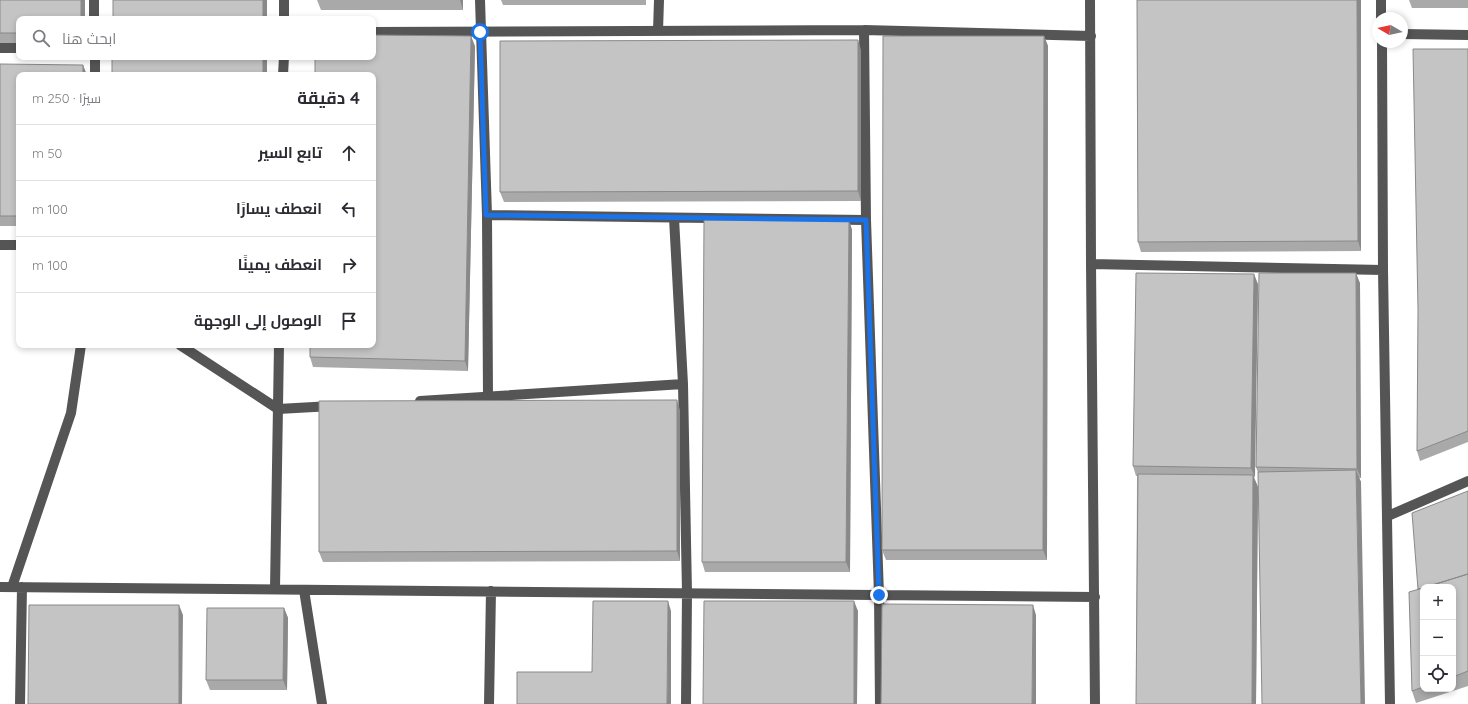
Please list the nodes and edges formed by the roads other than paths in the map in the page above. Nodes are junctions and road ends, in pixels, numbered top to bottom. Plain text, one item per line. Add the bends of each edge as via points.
1 (94, 0) edge
2 (284, 0) edge
3 (480, 0) edge
4 (659, 0) edge
5 (1090, 0) edge
6 (1381, 0) edge
7 (1381, 12) edge
8 (94, 16) edge
9 (284, 16) edge
10 (864, 30) junction
11 (658, 31) junction
12 (376, 32) edge
13 (480, 32) junction
14 (1408, 34) edge
15 (1468, 35) edge
16 (1091, 36) junction
17 (0, 48) edge
18 (16, 48) edge
19 (1382, 48) edge
20 (94, 60) edge
21 (284, 60) edge
22 (95, 72) edge
23 (283, 72) edge
24 (486, 215) junction
25 (674, 218) junction
26 (866, 220) junction
27 (0, 245) edge
28 (16, 245) edge
29 (1091, 264) junction
30 (1383, 270) junction
31 (81, 348) edge
32 (185, 348) edge
33 (279, 348) edge
34 (683, 384) junction
35 (488, 398) junction
36 (410, 402) edge
37 (340, 406) edge
38 (278, 409) junction
39 (1468, 481) edge
40 (1388, 516) junction
41 (0, 587) edge
42 (17, 587) junction
43 (275, 589) junction
44 (304, 590) junction
45 (491, 591) junction
46 (687, 593) junction
47 (879, 595) junction
48 (1095, 597) junction
49 (20, 704) edge
50 (322, 704) edge
51 (489, 704) edge
52 (686, 704) edge
53 (880, 704) edge
54 (1096, 704) edge
55 (1390, 704) edge

1 - 8 street
2 - 9 street
3 - 13 street
4 - 11 street
5 - 16 street
6 - 7 street
10 - 11 street
10 - 16 street
10 - 26 street
11 - 13 street
12 - 13 street
13 - 24 street
14 - 15 street
16 - 29 street
17 - 18 street
19 - 30 street
20 - 22 street
21 - 23 street
24 - 25 street
24 - 35 street
25 - 26 street
25 - 34 street
26 - 47 street
27 - 28 street
29 - 30 street
29 - 48 street
30 - 40 street
31 - 42 street via 71,413
32 - 38 street
33 - 38 street
34 - 35 street
34 - 46 street
35 - 36 street
37 - 38 street
38 - 43 street
39 - 40 street
40 - 55 street
41 - 42 street
42 - 43 street
42 - 49 street
43 - 44 street
44 - 45 street
44 - 50 street
45 - 46 street
45 - 51 street
46 - 47 street
46 - 52 street
47 - 48 street
47 - 53 street
48 - 54 street

